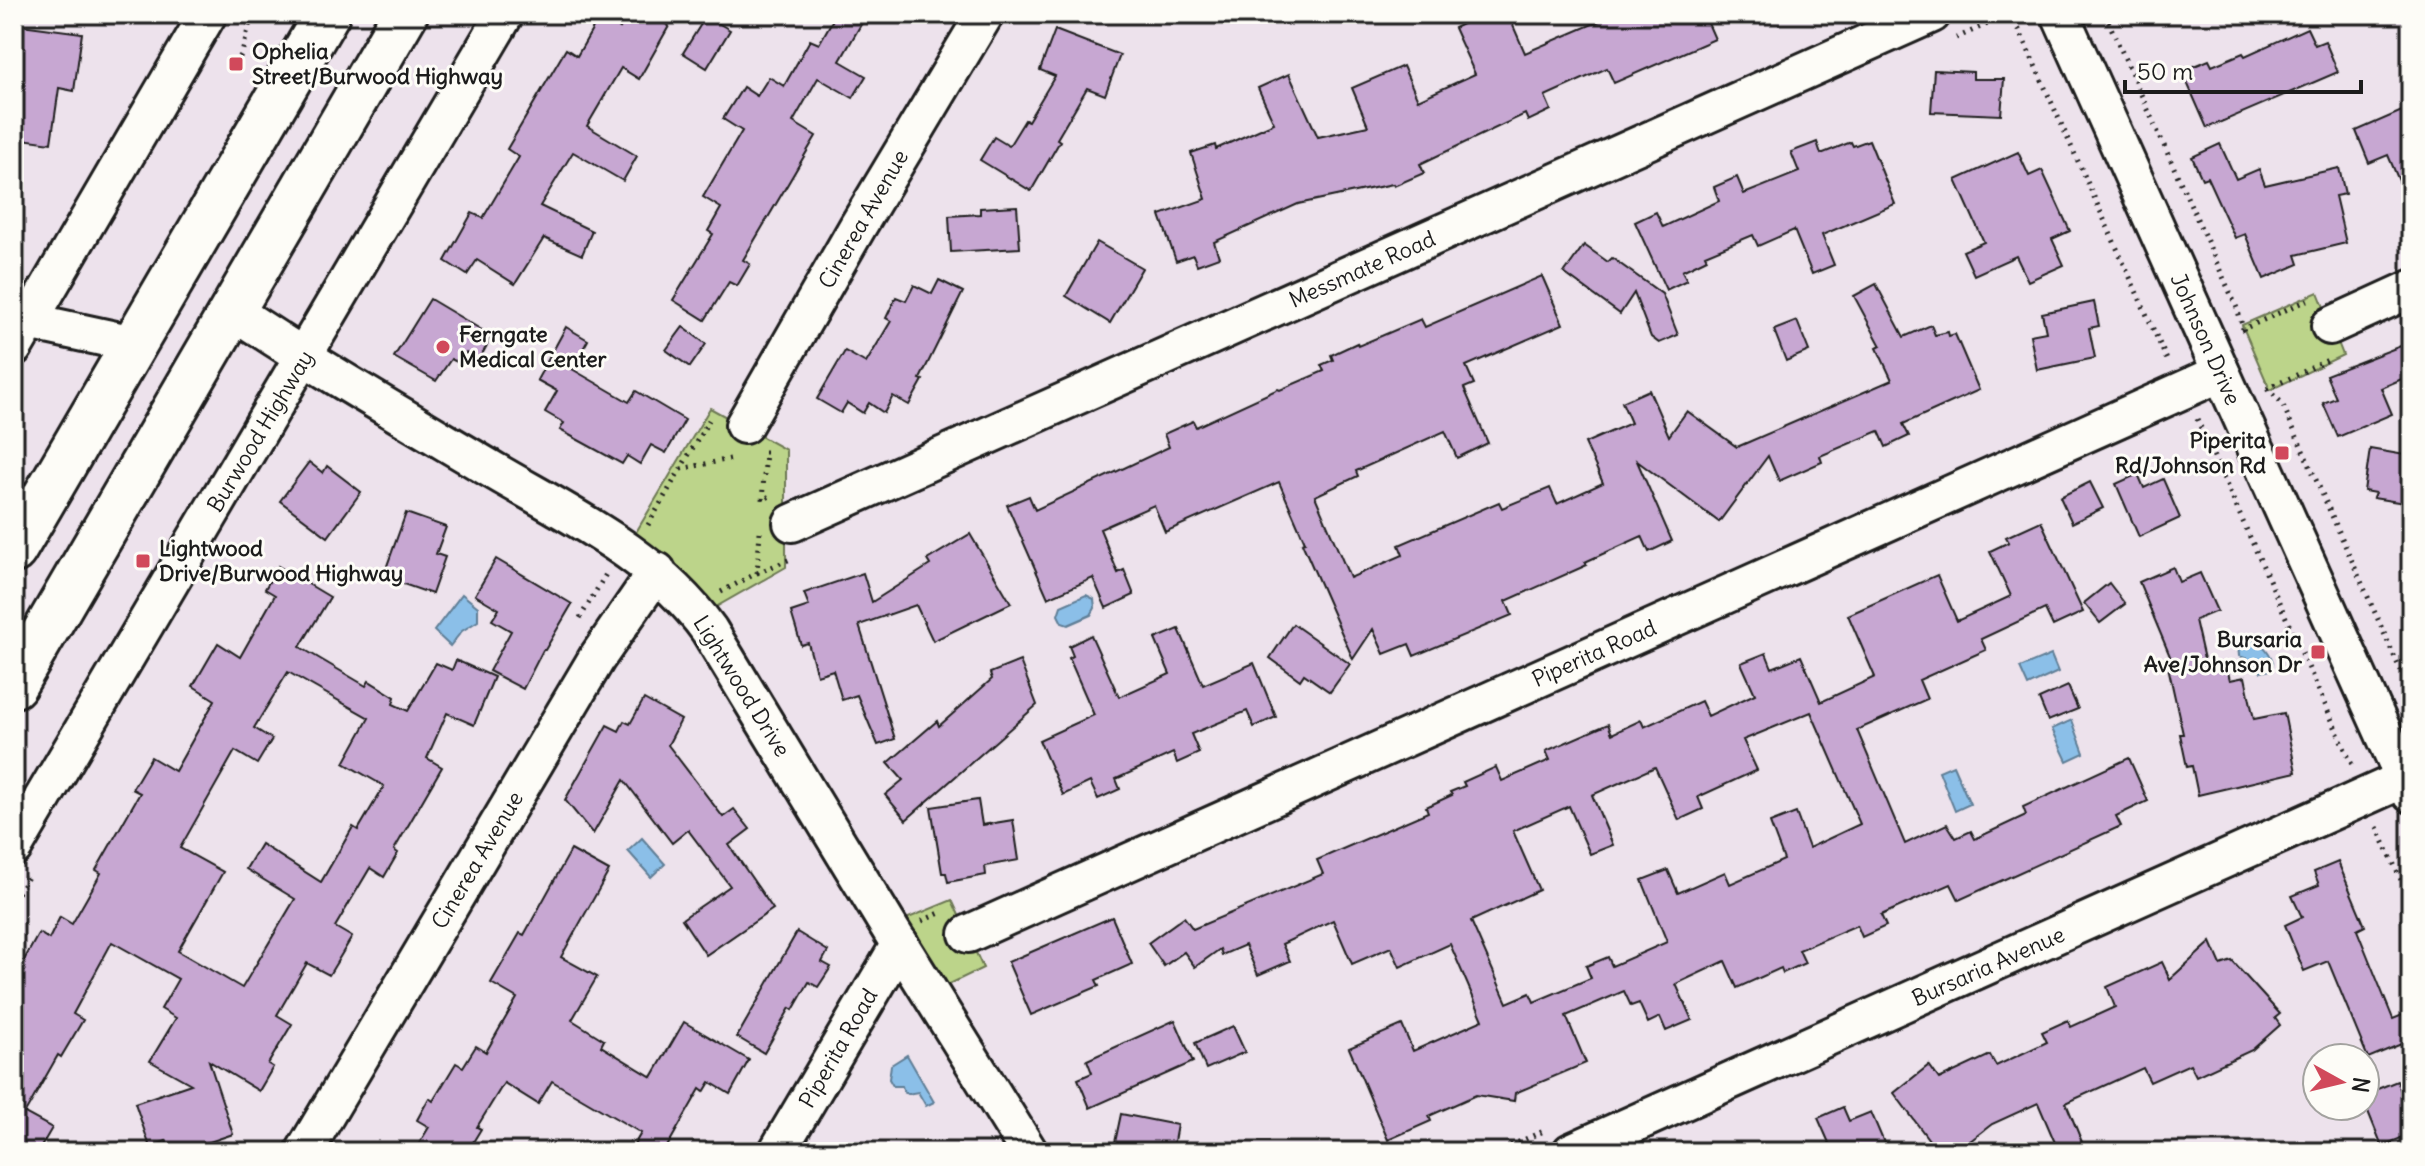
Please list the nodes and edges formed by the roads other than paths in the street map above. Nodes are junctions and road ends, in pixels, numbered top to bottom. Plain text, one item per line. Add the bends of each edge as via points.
1 (208, 14) edge
2 (327, 14) edge
3 (405, 14) edge
4 (505, 14) edge
5 (985, 14) edge
6 (1932, 14) edge
7 (2060, 14) edge
8 (2411, 289) edge
9 (232, 310) junction
10 (2330, 326) dead end
11 (19, 328) edge
12 (134, 344) junction
13 (303, 358) junction
14 (2221, 373) junction
15 (744, 425) dead end
16 (771, 522) road end
17 (14, 550) edge
18 (657, 571) junction
19 (14, 685) edge
20 (2408, 787) edge
21 (14, 847) edge
22 (968, 934) dead end
23 (900, 944) junction
24 (304, 1152) edge
25 (777, 1152) edge
26 (1029, 1152) edge
27 (1571, 1152) edge

1 - 11 street
2 - 12 highway
3 - 9 highway
4 - 13 street, Burwood Highway
5 - 15 street, Cinerea Avenue
6 - 16 street, Messmate Road
7 - 14 street, Johnson Drive
8 - 10 street
9 - 13 street, Lightwood Drive
9 - 19 highway
11 - 12 street
12 - 17 highway
13 - 18 street, Lightwood Drive
13 - 21 street, Burwood Highway
14 - 20 street, Johnson Drive
14 - 22 street, Piperita Road
18 - 23 street, Lightwood Drive via 709,630
18 - 24 street, Cinerea Avenue via 597,658
20 - 27 street, Bursaria Avenue
23 - 25 street, Piperita Road
23 - 26 street, Lightwood Drive

